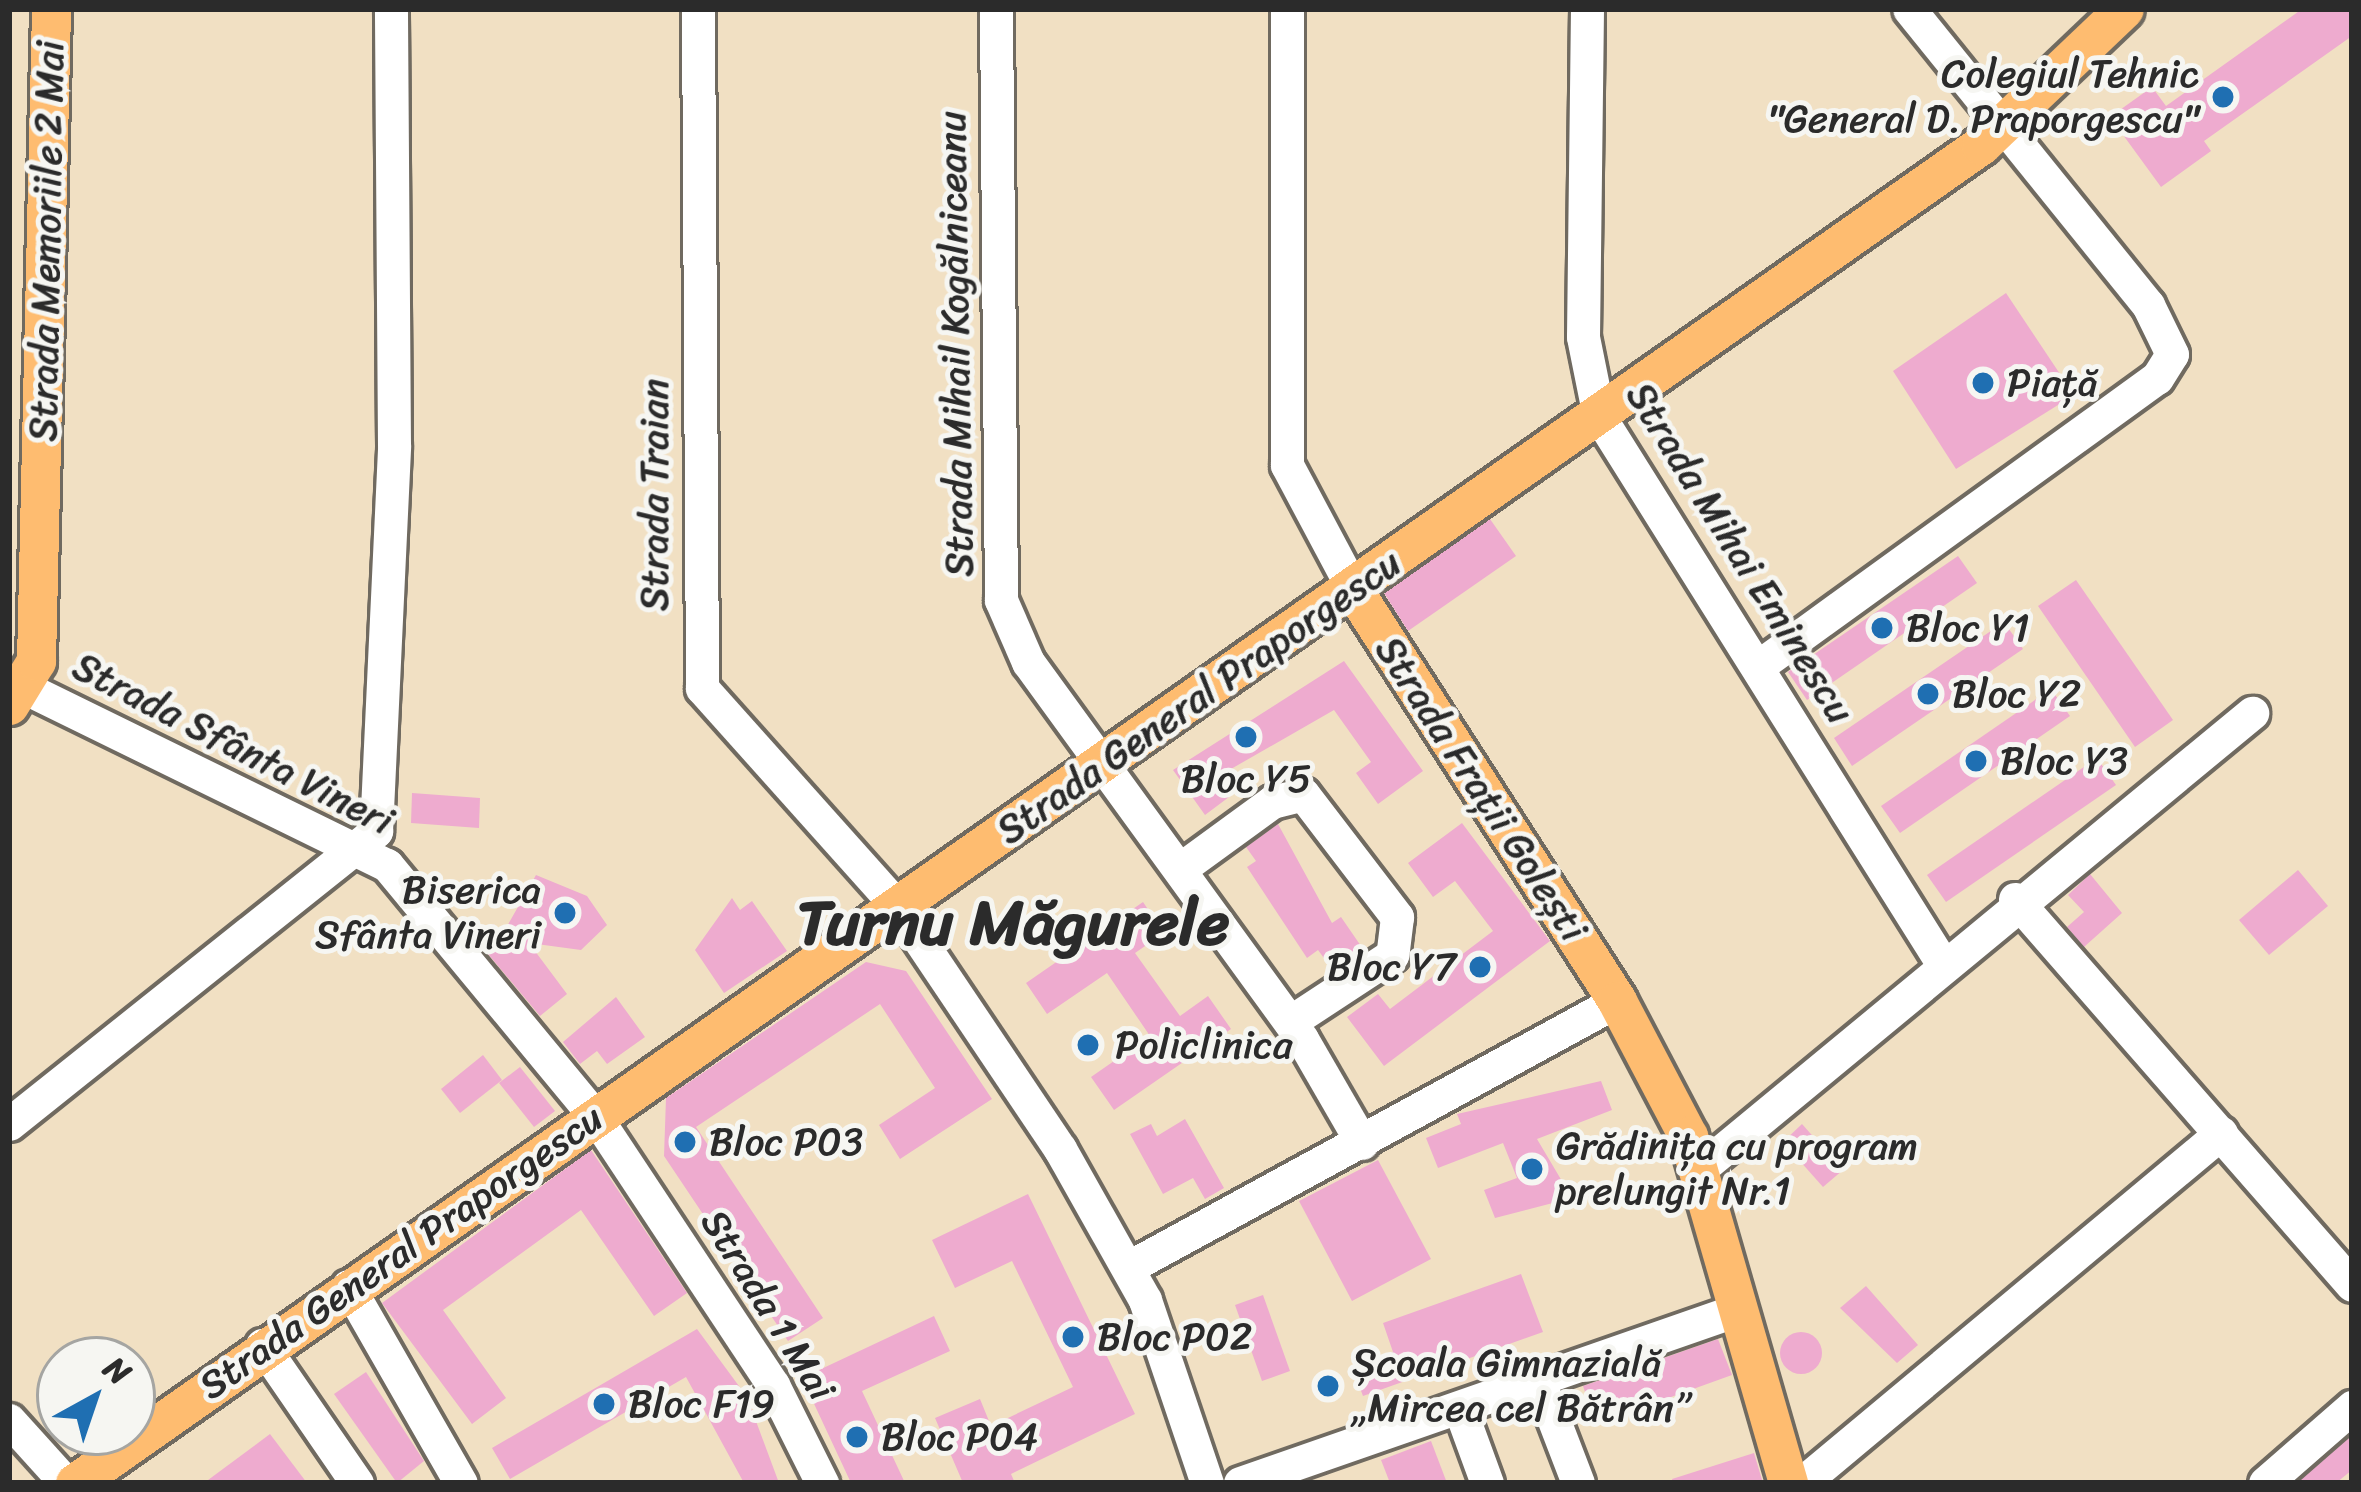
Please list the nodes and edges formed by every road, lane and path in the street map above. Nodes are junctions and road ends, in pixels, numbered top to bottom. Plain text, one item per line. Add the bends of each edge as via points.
1 (52, 9) edge
2 (391, 9) edge
3 (698, 9) edge
4 (996, 9) edge
5 (1287, 9) edge
6 (1587, 9) edge
7 (1909, 9) edge
8 (2124, 9) edge
9 (2006, 124) junction
10 (1599, 416) junction
11 (1354, 591) junction
12 (1760, 665) junction
13 (15, 690) edge
14 (2252, 712) dead end
15 (1103, 765) junction
16 (365, 849) junction
17 (1180, 868) junction
18 (2015, 899) junction
19 (896, 904) junction
20 (1942, 963) junction
21 (1617, 1001) junction
22 (1290, 1022) junction
23 (595, 1117) junction
24 (9, 1124) edge
25 (2221, 1133) junction
26 (1362, 1143) junction
27 (1704, 1186) junction
28 (1129, 1267) junction
29 (2352, 1285) edge
30 (348, 1286) junction
31 (1735, 1310) junction
32 (262, 1346) junction
33 (1540, 1384) junction
34 (2352, 1407) edge
35 (1461, 1412) junction
36 (9, 1420) edge
37 (71, 1483) edge
38 (357, 1483) edge
39 (461, 1483) edge
40 (822, 1483) edge
41 (1208, 1483) edge
42 (1240, 1483) edge
43 (1487, 1483) edge
44 (1578, 1483) edge
45 (1788, 1483) edge
46 (1802, 1483) edge
47 (2265, 1483) edge

1 - 13 main road, Strada Memoriile 2 Mai via 36,661
2 - 16 street via 394,445 381,803
3 - 19 street, Strada Traian via 696,666 711,707
4 - 15 street, Strada Mihail Kogălniceanu via 996,573 1028,662
5 - 11 street, Strada Frații Golești via 1287,465
6 - 10 street, Strada Mihai Eminescu via 1583,337
7 - 9 street
8 - 9 main road, Strada General Praporgescu
9 - 10 main road, Strada General Praporgescu
9 - 12 street via 2165,333 2172,353 2157,378
10 - 11 main road, Strada General Praporgescu
10 - 12 street, Strada Mihai Eminescu
11 - 15 main road, Strada General Praporgescu
11 - 21 main road, Strada Frații Golești
12 - 20 street, Strada Mihai Eminescu
13 - 16 street, Strada Sfânta Vineri
14 - 18 street
15 - 17 street, Strada Mihail Kogălniceanu
15 - 19 main road, Strada General Praporgescu
16 - 23 street, Strada Sfânta Vineri
16 - 24 street
17 - 22 street, Strada Mihail Kogălniceanu
17 - 22 street via 1272,802 1303,794 1396,917 1392,956
18 - 20 street
18 - 25 street
19 - 23 main road, Strada General Praporgescu
19 - 28 street, Strada Traian
20 - 27 street
21 - 26 street
21 - 27 main road, Strada Frații Golești
22 - 26 street, Strada Mihail Kogălniceanu
23 - 30 main road, Strada General Praporgescu
23 - 40 street, Strada 1 Mai via 773,1385
25 - 29 street
25 - 46 street
26 - 28 street
27 - 31 main road, Strada Frații Golești
28 - 41 street, Strada Traian
30 - 32 main road, Strada General Praporgescu
30 - 39 street
31 - 33 street
31 - 45 main road, Strada Frații Golești
32 - 37 main road, Strada General Praporgescu
32 - 38 street
33 - 35 street
33 - 44 street
34 - 47 street
35 - 42 street
35 - 43 street
36 - 37 street

